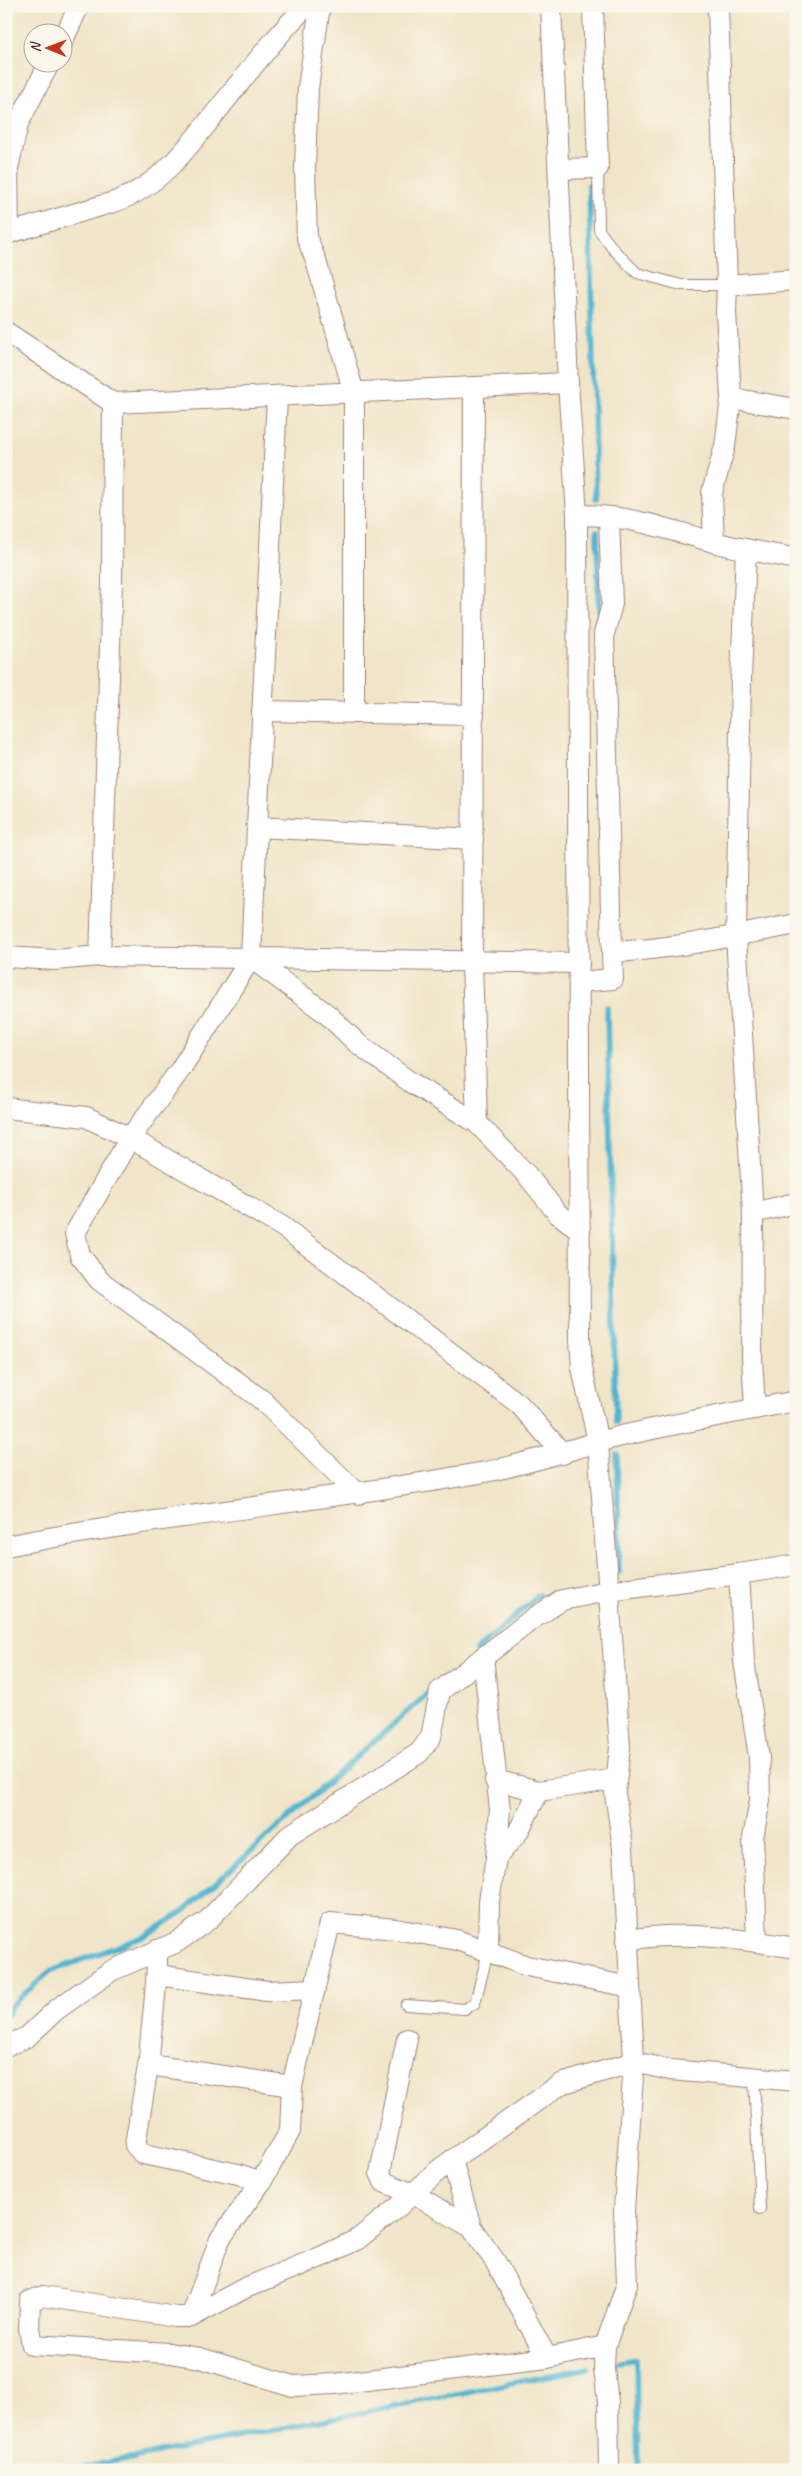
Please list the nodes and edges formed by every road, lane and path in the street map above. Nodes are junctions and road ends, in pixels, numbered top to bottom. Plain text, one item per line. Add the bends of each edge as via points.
1 (79, 6) edge
2 (306, 6) edge
3 (320, 6) edge
4 (551, 6) edge
5 (593, 6) edge
6 (718, 6) edge
7 (71, 22) edge
8 (45, 72) edge
9 (598, 168) junction
10 (559, 169) junction
11 (7, 234) edge
12 (796, 280) edge
13 (727, 285) junction
14 (6, 332) edge
15 (568, 383) junction
16 (474, 387) junction
17 (354, 392) junction
18 (277, 396) junction
19 (731, 398) junction
20 (113, 403) junction
21 (796, 409) edge
22 (577, 515) junction
23 (609, 516) junction
24 (714, 542) junction
25 (746, 549) junction
26 (796, 559) edge
27 (262, 711) junction
28 (354, 713) junction
29 (474, 715) junction
30 (257, 827) junction
31 (473, 839) junction
32 (796, 924) edge
33 (736, 936) junction
34 (612, 952) junction
35 (100, 956) junction
36 (6, 958) edge
37 (251, 958) junction
38 (472, 962) junction
39 (579, 972) junction
40 (6, 1108) edge
41 (477, 1123) junction
42 (130, 1138) junction
43 (796, 1203) edge
44 (753, 1213) junction
45 (580, 1230) junction
46 (796, 1401) edge
47 (755, 1409) junction
48 (598, 1442) junction
49 (564, 1454) junction
50 (358, 1494) junction
51 (6, 1546) edge
52 (796, 1565) edge
53 (739, 1574) junction
54 (608, 1591) junction
55 (483, 1657) junction
56 (616, 1779) junction
57 (495, 1780) junction
58 (539, 1791) junction
59 (496, 1858) junction
60 (628, 1940) junction
61 (757, 1942) junction
62 (796, 1948) edge
63 (157, 1950) junction
64 (488, 1952) junction
65 (158, 1976) junction
66 (630, 1988) junction
67 (315, 1989) junction
68 (406, 2005) dead end
69 (407, 2040) dead end
70 (6, 2046) edge
71 (149, 2060) junction
72 (634, 2062) junction
73 (754, 2076) junction
74 (796, 2081) edge
75 (292, 2086) junction
76 (452, 2160) junction
77 (261, 2182) junction
78 (413, 2194) junction
79 (760, 2209) dead end
80 (471, 2227) junction
81 (191, 2317) junction
82 (605, 2346) junction
83 (547, 2358) junction
84 (609, 2470) edge

1 - 7 street
2 - 11 street via 185,150 150,184 117,201
3 - 17 street via 308,88 307,238
4 - 10 street
5 - 9 street
6 - 13 street
8 - 11 street via 18,124 8,168
9 - 10 street
9 - 13 lane via 599,230 637,274 681,285
10 - 15 street
12 - 13 street
13 - 19 street
14 - 20 street
15 - 16 street
15 - 22 street
16 - 17 street
16 - 29 street
17 - 18 street
17 - 28 street
18 - 20 street
18 - 27 street
19 - 21 street
19 - 24 street via 725,446 712,493
20 - 35 street via 112,583
22 - 23 street
22 - 39 street
23 - 24 street via 663,526
23 - 34 street via 612,604 604,634
24 - 25 street
25 - 26 street
25 - 33 street via 740,679
27 - 28 street
27 - 30 street
28 - 29 street
29 - 31 street
30 - 31 street
30 - 37 street
31 - 38 street
32 - 33 street
33 - 34 street
33 - 44 street
34 - 39 street via 613,979
35 - 36 street via 55,960
35 - 37 street
37 - 38 street
37 - 41 street via 328,1014 357,1043 410,1082
37 - 42 street via 180,1070
38 - 39 street
38 - 41 street
39 - 45 street
40 - 42 street via 86,1117
41 - 45 street via 527,1175 558,1214
42 - 49 street via 282,1227 519,1404
42 - 50 street via 75,1233 80,1255 99,1280 262,1400
43 - 44 street
44 - 47 street
45 - 48 street via 582,1368
46 - 47 street
47 - 48 street
48 - 49 street
48 - 54 street
49 - 50 street via 487,1472
50 - 51 street via 138,1523
52 - 53 street
53 - 54 street
53 - 61 street via 744,1662 759,1757 760,1800 753,1838
54 - 55 street via 562,1600 530,1620
54 - 56 street via 620,1746
55 - 57 street
55 - 63 street via 440,1691 431,1737 419,1753 290,1835 208,1920 177,1942
56 - 58 street
56 - 60 street
57 - 58 street
57 - 59 street via 500,1810
58 - 59 street via 518,1832
59 - 64 street via 489,1901
60 - 61 street via 669,1936
60 - 66 street
61 - 62 street
63 - 65 street
63 - 70 street via 112,1971 56,2010 27,2037
64 - 66 street via 527,1966
64 - 67 street via 457,1940 396,1929 330,1923
64 - 68 lane via 475,2003 465,2009
65 - 67 street via 267,1991
65 - 71 street
66 - 72 street
67 - 75 street
69 - 78 street via 380,2173 384,2182
71 - 75 street via 156,2066
71 - 77 street via 135,2145 143,2154
72 - 73 street via 670,2070
72 - 76 street via 561,2084
72 - 82 street via 624,2210 627,2284
73 - 74 street
73 - 79 lane
75 - 77 street via 290,2131
76 - 78 street
76 - 80 street
77 - 81 street via 220,2239
78 - 80 street
78 - 81 street via 358,2239 244,2288
80 - 83 street via 495,2261
81 - 83 street via 44,2296 30,2301 28,2328 32,2345 169,2353 200,2358 293,2386 334,2384
82 - 83 street
82 - 84 street

